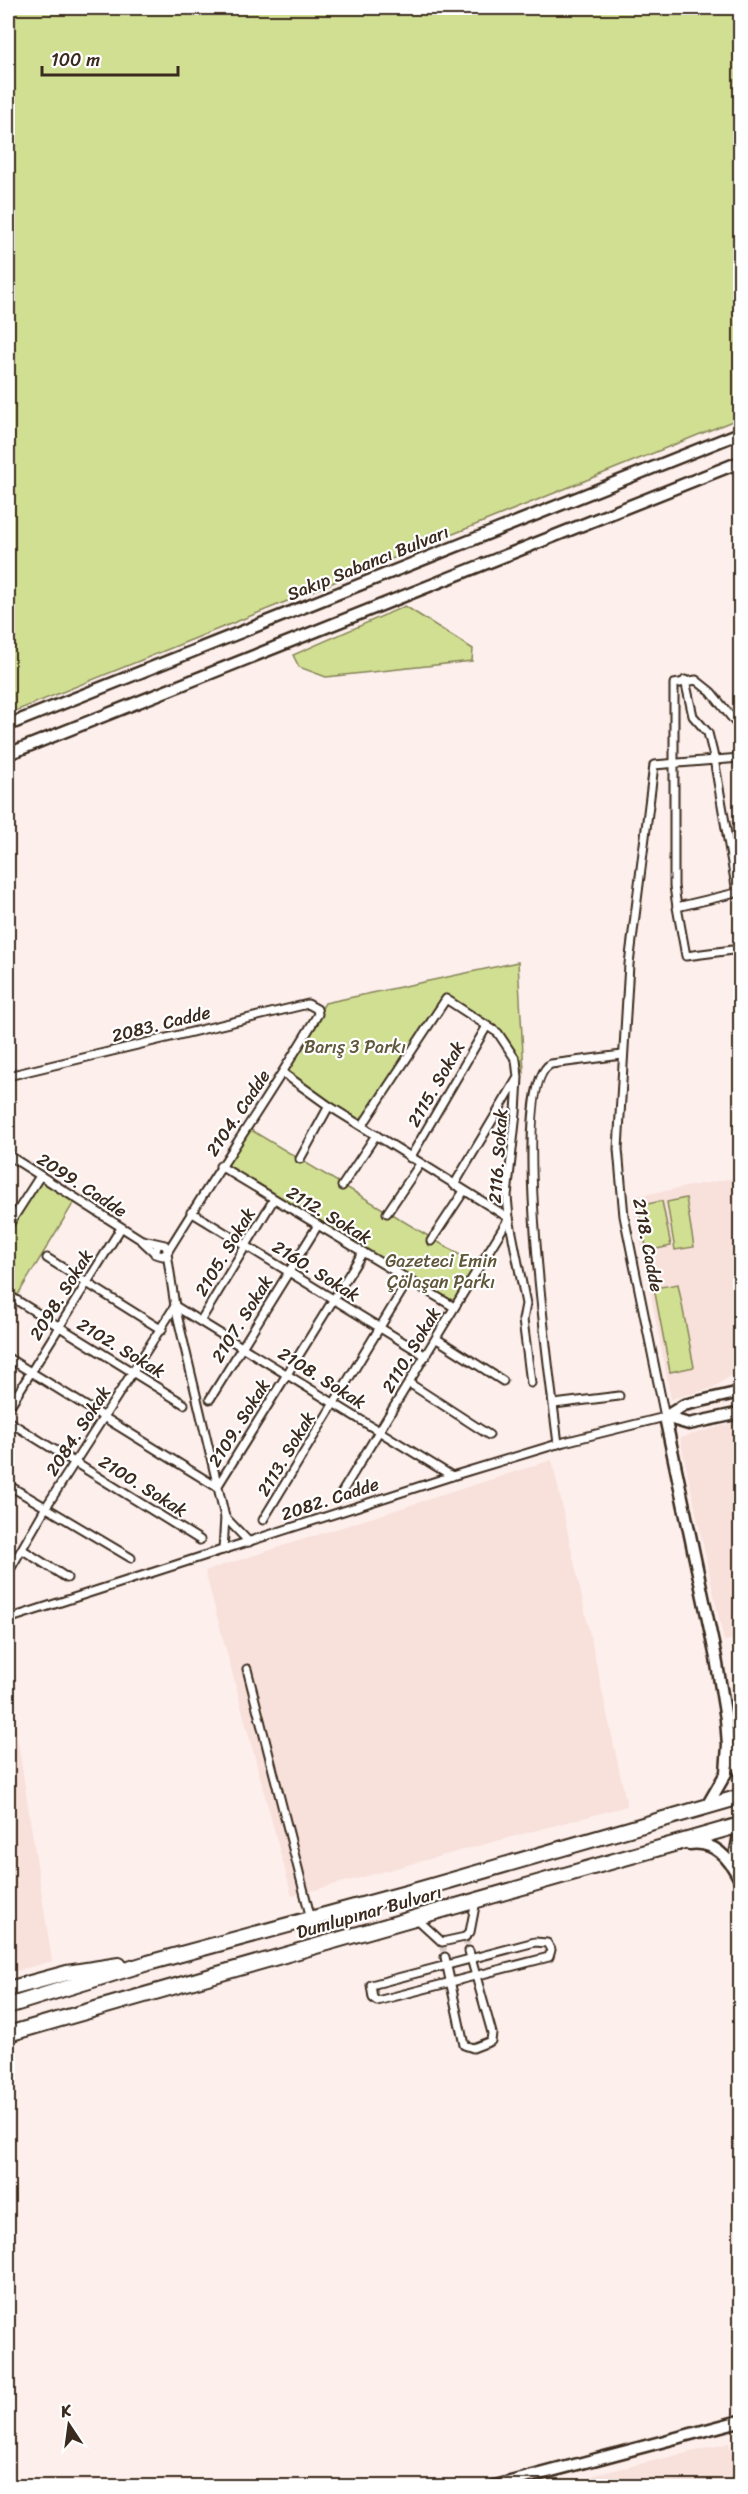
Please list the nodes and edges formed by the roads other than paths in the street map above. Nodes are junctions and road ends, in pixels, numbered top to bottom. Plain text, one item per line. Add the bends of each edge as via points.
1 (741, 433) edge
2 (741, 462) edge
3 (685, 681) junction
4 (8, 725) edge
5 (741, 728) edge
6 (8, 754) edge
7 (741, 758) edge
8 (716, 762) junction
9 (675, 763) junction
10 (739, 892) edge
11 (677, 908) junction
12 (741, 949) edge
13 (318, 1014) joint
14 (487, 1026) junction
15 (622, 1055) junction
16 (283, 1073) junction
17 (8, 1077) edge
18 (518, 1077) junction
19 (329, 1106) junction
20 (362, 1126) junction
21 (375, 1135) junction
22 (8, 1155) edge
23 (300, 1158) dead end
24 (410, 1158) junction
25 (420, 1164) junction
26 (220, 1166) junction
27 (40, 1176) junction
28 (454, 1185) junction
29 (342, 1186) dead end
30 (464, 1191) junction
31 (274, 1199) junction
32 (190, 1212) junction
33 (387, 1213) dead end
34 (509, 1218) junction
35 (318, 1225) junction
36 (8, 1226) edge
37 (121, 1228) junction
38 (182, 1228) junction
39 (431, 1241) dead end
40 (247, 1245) junction
41 (157, 1249) junction
42 (167, 1252) junction
43 (363, 1252) junction
44 (47, 1258) dead end
45 (289, 1273) junction
46 (169, 1275) junction
47 (408, 1281) junction
48 (88, 1282) junction
49 (13, 1298) dead end
50 (333, 1300) junction
51 (175, 1306) junction
52 (454, 1307) junction
53 (201, 1320) junction
54 (58, 1328) junction
55 (380, 1328) junction
56 (162, 1329) junction
57 (437, 1339) junction
58 (244, 1347) junction
59 (426, 1356) junction
60 (8, 1358) edge
61 (30, 1373) junction
62 (133, 1373) junction
63 (287, 1374) junction
64 (503, 1382) dead end
65 (409, 1383) junction
66 (531, 1383) dead end
67 (741, 1392) edge
68 (619, 1396) dead end
69 (210, 1399) dead end
70 (335, 1403) junction
71 (183, 1404) dead end
72 (554, 1404) junction
73 (8, 1409) edge
74 (741, 1413) edge
75 (665, 1417) junction
76 (104, 1419) junction
77 (8, 1422) edge
78 (380, 1431) junction
79 (489, 1435) dead end
80 (558, 1444) junction
81 (75, 1462) junction
82 (452, 1476) junction
83 (8, 1485) edge
84 (217, 1487) junction
85 (339, 1497) dead end
86 (46, 1507) junction
87 (225, 1517) junction
88 (263, 1520) dead end
89 (200, 1540) dead end
90 (249, 1542) junction
91 (22, 1550) junction
92 (223, 1550) junction
93 (130, 1558) dead end
94 (8, 1574) edge
95 (67, 1578) dead end
96 (8, 1619) edge
97 (247, 1669) dead end
98 (728, 1745) junction
99 (741, 1772) edge
100 (741, 1797) edge
101 (707, 1806) junction
102 (741, 1827) edge
103 (659, 1848) junction
104 (739, 1877) edge
105 (476, 1901) junction
106 (415, 1917) junction
107 (311, 1919) junction
108 (469, 1951) tunnel mouth
109 (445, 1957) tunnel mouth
110 (471, 1959) junction
111 (148, 1963) junction
112 (447, 1965) junction
113 (476, 1976) junction
114 (450, 1982) junction
115 (8, 1989) edge
116 (8, 2006) edge
117 (8, 2036) edge
118 (741, 2421) edge
119 (495, 2487) edge

1 - 4 main road, Sakıp Sabancı Bulvarı
2 - 6 main road
3 - 5 street via 696,680 704,685
3 - 8 street via 693,716 708,734
3 - 9 street via 673,687
7 - 8 street
8 - 9 street
8 - 10 street
9 - 11 street
9 - 15 street, 2118. Cadde via 654,765 629,964
10 - 11 street
11 - 12 street via 686,956
13 - 16 street, 2104. Cadde
13 - 17 street, 2083. Cadde via 308,1004
14 - 18 street, 2116. Sokak via 498,1033 512,1052
14 - 20 street, 2116. Sokak via 446,999
14 - 24 street, 2115. Sokak
15 - 72 street via 551,1064 537,1080 531,1150 532,1208
15 - 75 street, 2118. Cadde via 618,1141 621,1195
16 - 19 street
16 - 26 street, 2104. Cadde
18 - 28 street
18 - 34 street, 2116. Sokak via 507,1196
19 - 20 street
19 - 23 street
20 - 21 street
21 - 24 street
21 - 29 street
22 - 27 street, 2099. Cadde
24 - 25 street
25 - 28 street
25 - 33 street
26 - 31 street, 2112. Sokak
26 - 32 street, 2104. Cadde
27 - 36 street
27 - 37 street, 2099. Cadde
28 - 30 street
30 - 34 street
30 - 39 street
31 - 35 street, 2112. Sokak
31 - 40 street, 2105. Sokak
32 - 38 street, 2104. Cadde
32 - 40 street, 2160. Sokak
34 - 52 street, 2110. Sokak
34 - 66 street, 2116. Sokak via 526,1304 523,1320
35 - 43 street, 2112. Sokak
35 - 45 street, 2107. Sokak
37 - 41 street, 2099. Cadde
37 - 48 street, 2098. Sokak
38 - 41 street, 2104. Cadde
38 - 42 street, 2104. Cadde
40 - 45 street, 2160. Sokak
40 - 53 street, 2105. Sokak
41 - 42 street via 165,1245
41 - 42 street via 162,1257
41 - 46 street
42 - 46 street
43 - 47 street, 2112. Sokak
43 - 50 street, 2109. Sokak
44 - 48 street
45 - 50 street, 2160. Sokak
45 - 58 street, 2107. Sokak
46 - 51 street
47 - 52 street, 2112. Sokak
47 - 55 street, 2113. Sokak
48 - 54 street, 2098. Sokak
48 - 56 street
49 - 54 street, 2102. Sokak
50 - 55 street, 2160. Sokak
50 - 63 street, 2109. Sokak
51 - 53 street, 2108. Sokak
51 - 56 street, 2084. Sokak
51 - 84 street
52 - 57 street, 2110. Sokak
53 - 58 street, 2108. Sokak
54 - 61 street, 2098. Sokak
54 - 62 street, 2102. Sokak
55 - 59 street, 2160. Sokak
55 - 70 street, 2113. Sokak
56 - 62 street, 2084. Sokak
57 - 59 street, 2110. Sokak
57 - 64 street
58 - 63 street, 2108. Sokak
58 - 69 street, 2107. Sokak
59 - 65 street, 2110. Sokak
60 - 61 street
61 - 73 street, 2098. Sokak
61 - 76 street
62 - 71 street, 2102. Sokak
62 - 76 street, 2084. Sokak
63 - 70 street, 2108. Sokak
63 - 84 street, 2109. Sokak
65 - 78 street, 2110. Sokak
65 - 79 street
67 - 75 main road via 684,1405
68 - 72 street
70 - 78 street, 2108. Sokak
70 - 88 street, 2113. Sokak
72 - 80 street
74 - 75 main road via 689,1425
75 - 80 street, 2082. Cadde
75 - 98 main road, 2118. Cadde via 716,1658
76 - 81 street, 2084. Sokak
76 - 84 street
77 - 81 street, 2100. Sokak
78 - 82 street, 2108. Sokak
78 - 85 street, 2110. Sokak
80 - 82 street, 2082. Cadde
81 - 86 street, 2084. Sokak
81 - 89 street, 2100. Sokak
82 - 90 street, 2082. Cadde
83 - 86 street
84 - 87 street
86 - 91 street, 2084. Sokak
86 - 93 street
87 - 90 street
87 - 92 street
90 - 92 street, 2082. Cadde
91 - 94 street, 2084. Sokak
91 - 95 street
92 - 96 street, 2082. Cadde
97 - 107 street
98 - 99 main road
98 - 101 main road via 722,1784
100 - 101 highway, Dumlupınar Bulvarı
101 - 107 highway, Dumlupınar Bulvarı
102 - 103 highway, Dumlupınar Bulvarı
102 - 104 main road via 735,1857
103 - 104 main road via 702,1842 722,1852
103 - 105 highway, Dumlupınar Bulvarı
105 - 106 highway, Dumlupınar Bulvarı
105 - 106 street via 470,1932 465,1938 442,1943
106 - 117 highway, Dumlupınar Bulvarı
107 - 111 highway, Dumlupınar Bulvarı
108 - 110 street
109 - 112 street
110 - 112 street
110 - 113 street
110 - 113 street via 535,1942 547,1943 551,1950 549,1957
111 - 115 highway, Dumlupınar Bulvarı via 67,1973
111 - 116 highway, Dumlupınar Bulvarı
112 - 114 street
112 - 114 street via 371,1985 373,1998 377,2001
113 - 114 street
113 - 114 street via 492,2033 491,2041 473,2048 464,2045
118 - 119 main road

